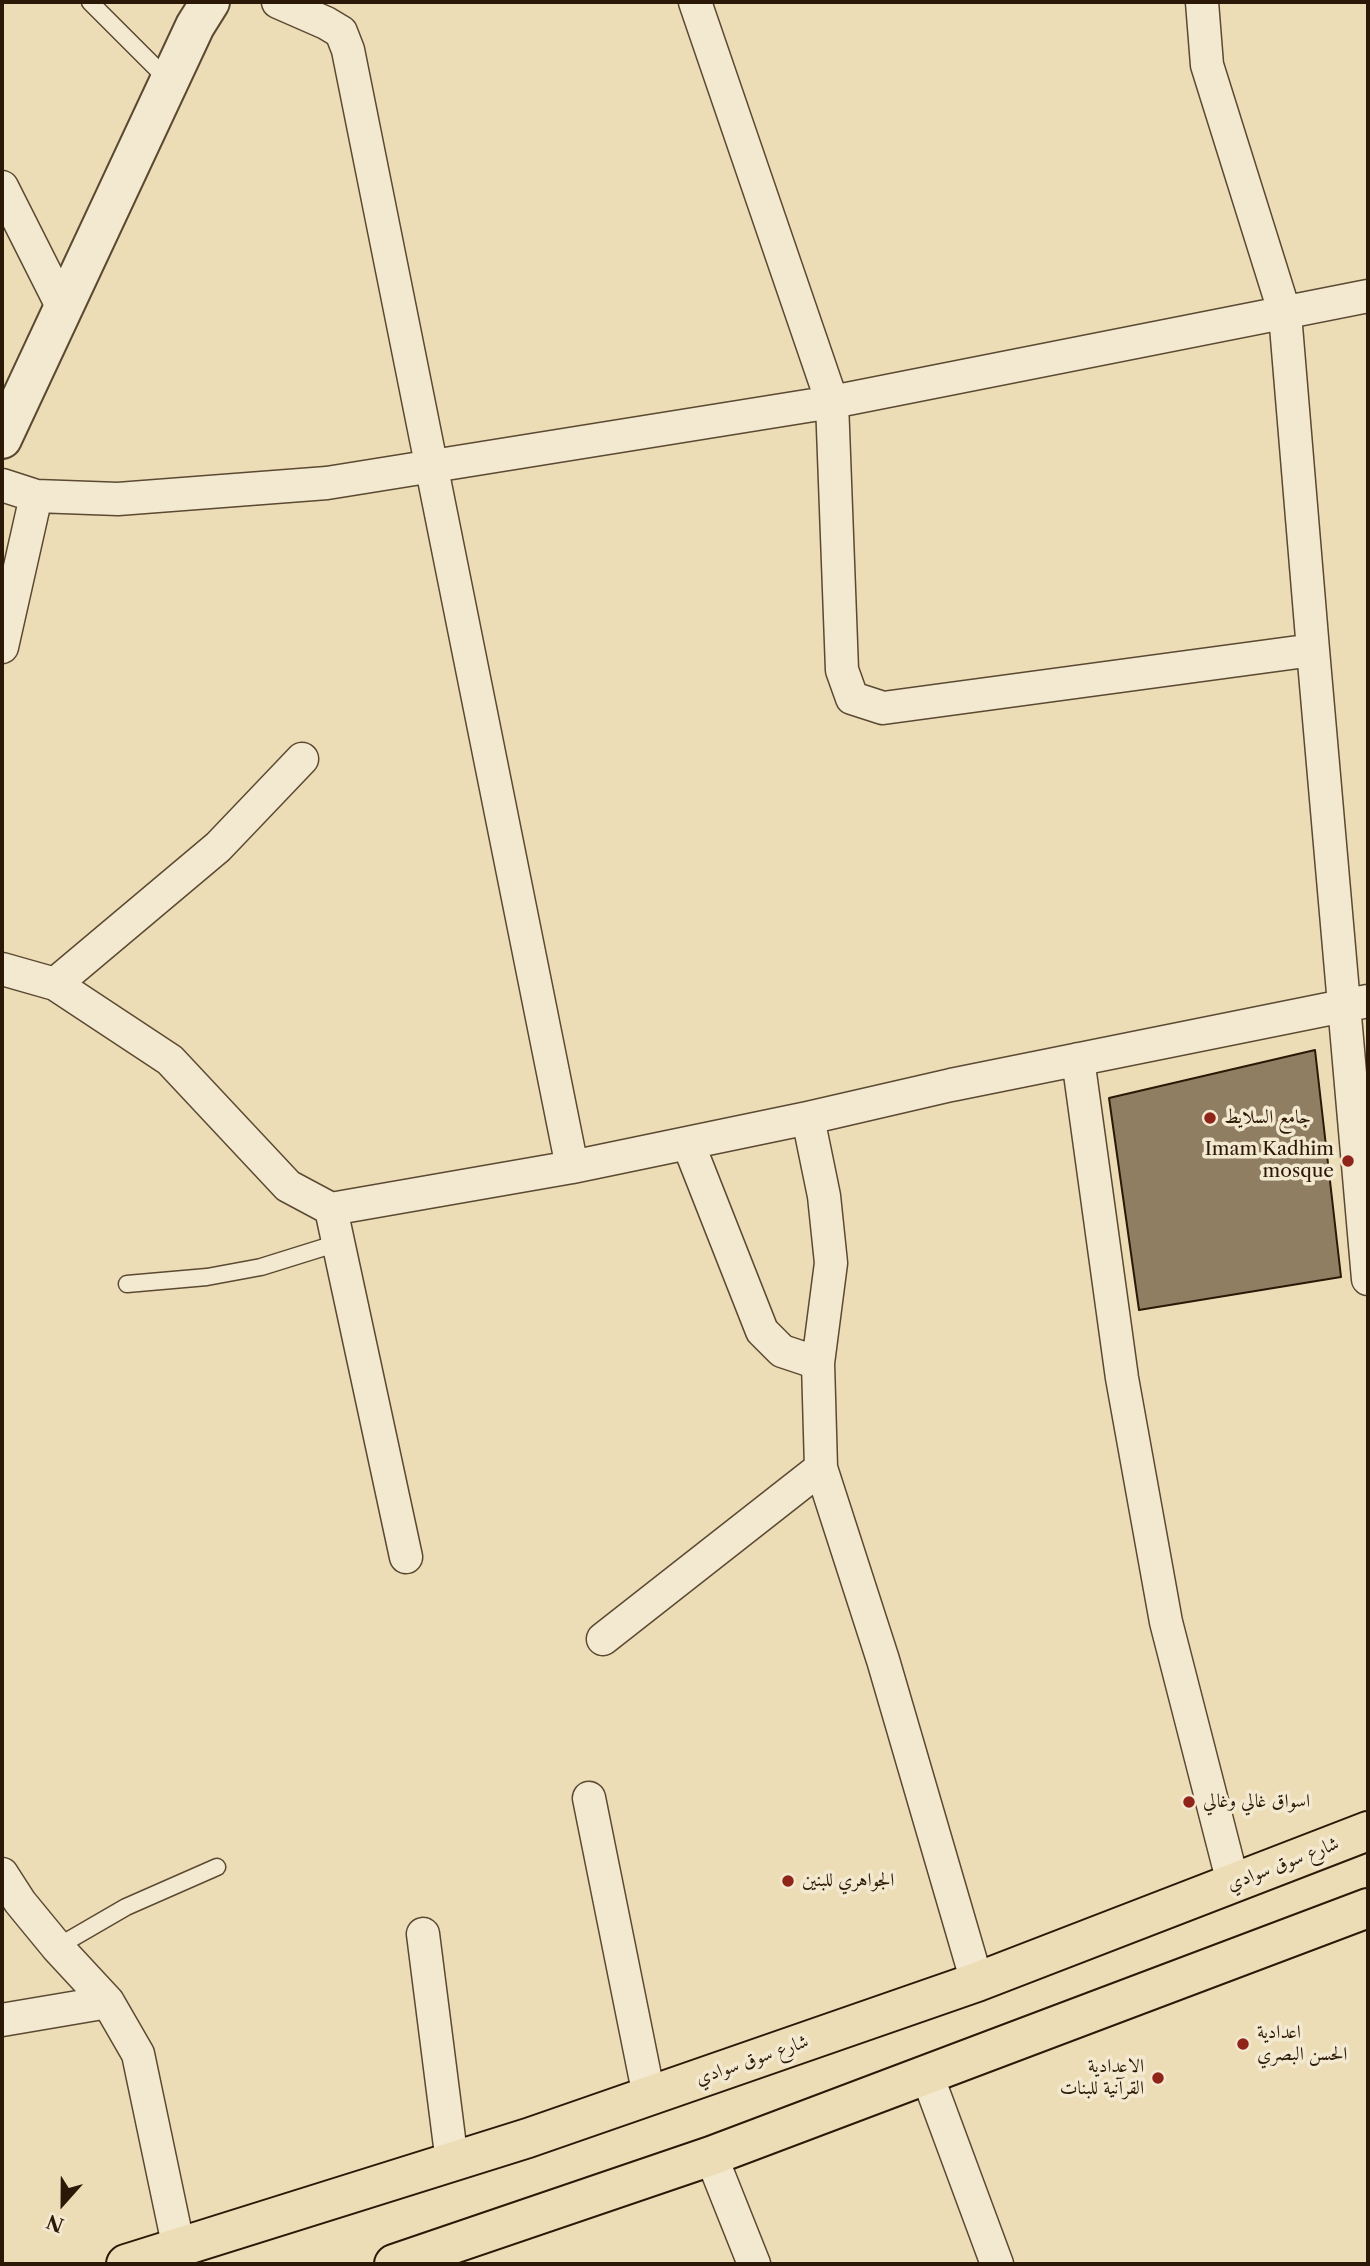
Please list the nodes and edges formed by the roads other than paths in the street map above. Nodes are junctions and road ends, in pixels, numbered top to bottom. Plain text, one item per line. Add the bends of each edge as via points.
1 (90, 2) edge
2 (278, 2) edge
3 (695, 2) edge
4 (1202, 2) edge
5 (196, 10) edge
6 (169, 81) junction
7 (2, 187) edge
8 (1368, 296) edge
9 (63, 308) junction
10 (1285, 314) junction
11 (832, 402) junction
12 (2, 439) edge
13 (430, 467) junction
14 (2, 485) edge
15 (36, 496) junction
16 (2, 647) edge
17 (1313, 650) junction
18 (302, 759) dead end
19 (2, 970) edge
20 (55, 985) junction
21 (1356, 1004) edge
22 (1078, 1059) junction
23 (808, 1118) junction
24 (688, 1143) junction
25 (572, 1167) junction
26 (331, 1209) junction
27 (338, 1243) junction
28 (1368, 1279) edge
29 (127, 1284) dead end
30 (818, 1363) junction
31 (821, 1468) junction
32 (406, 1557) dead end
33 (603, 1640) dead end
34 (589, 1798) dead end
35 (1368, 1831) edge
36 (217, 1867) dead end
37 (2, 1874) edge
38 (1233, 1883) junction
39 (1368, 1908) edge
40 (423, 1934) dead end
41 (57, 1947) junction
42 (977, 1982) junction
43 (108, 2002) junction
44 (2, 2020) edge
45 (927, 2074) junction
46 (649, 2096) junction
47 (711, 2156) junction
48 (452, 2162) junction
49 (179, 2249) junction
50 (126, 2264) edge
51 (394, 2264) edge
52 (754, 2264) edge
53 (997, 2264) edge

1 - 6 lane
2 - 13 street via 341,32 348,50
3 - 11 street
4 - 10 street via 1207,65
5 - 6 street
6 - 9 street
7 - 9 street
8 - 10 street
9 - 12 street
10 - 11 street
10 - 17 street
11 - 13 street
11 - 17 street via 842,670 852,698 883,708
13 - 15 street via 327,483 118,499
13 - 25 street
14 - 15 street
15 - 16 street
17 - 21 street
18 - 20 street via 218,847
19 - 20 street
20 - 26 street via 170,1060 288,1186
21 - 22 street
21 - 28 street
22 - 23 street
22 - 38 street via 1122,1378 1166,1622
23 - 24 street
23 - 30 street via 824,1196 831,1263
24 - 25 street
24 - 30 street via 762,1331 782,1351
25 - 26 street
26 - 27 street
27 - 29 lane via 261,1267
27 - 32 street
30 - 31 street
31 - 33 street
31 - 42 street via 883,1660
34 - 46 street
35 - 38 main road, شارع سوق سوادي
36 - 41 lane via 125,1907
37 - 41 street
38 - 42 main road, شارع سوق سوادي
39 - 45 main road
40 - 48 street
41 - 43 street
42 - 46 main road, شارع سوق سوادي
43 - 44 street
43 - 49 street via 138,2054
45 - 47 main road
45 - 53 street
46 - 48 main road, شارع سوق سوادي
47 - 51 main road
47 - 52 street
48 - 49 main road, شارع سوق سوادي
49 - 50 main road, شارع سوق سوادي

